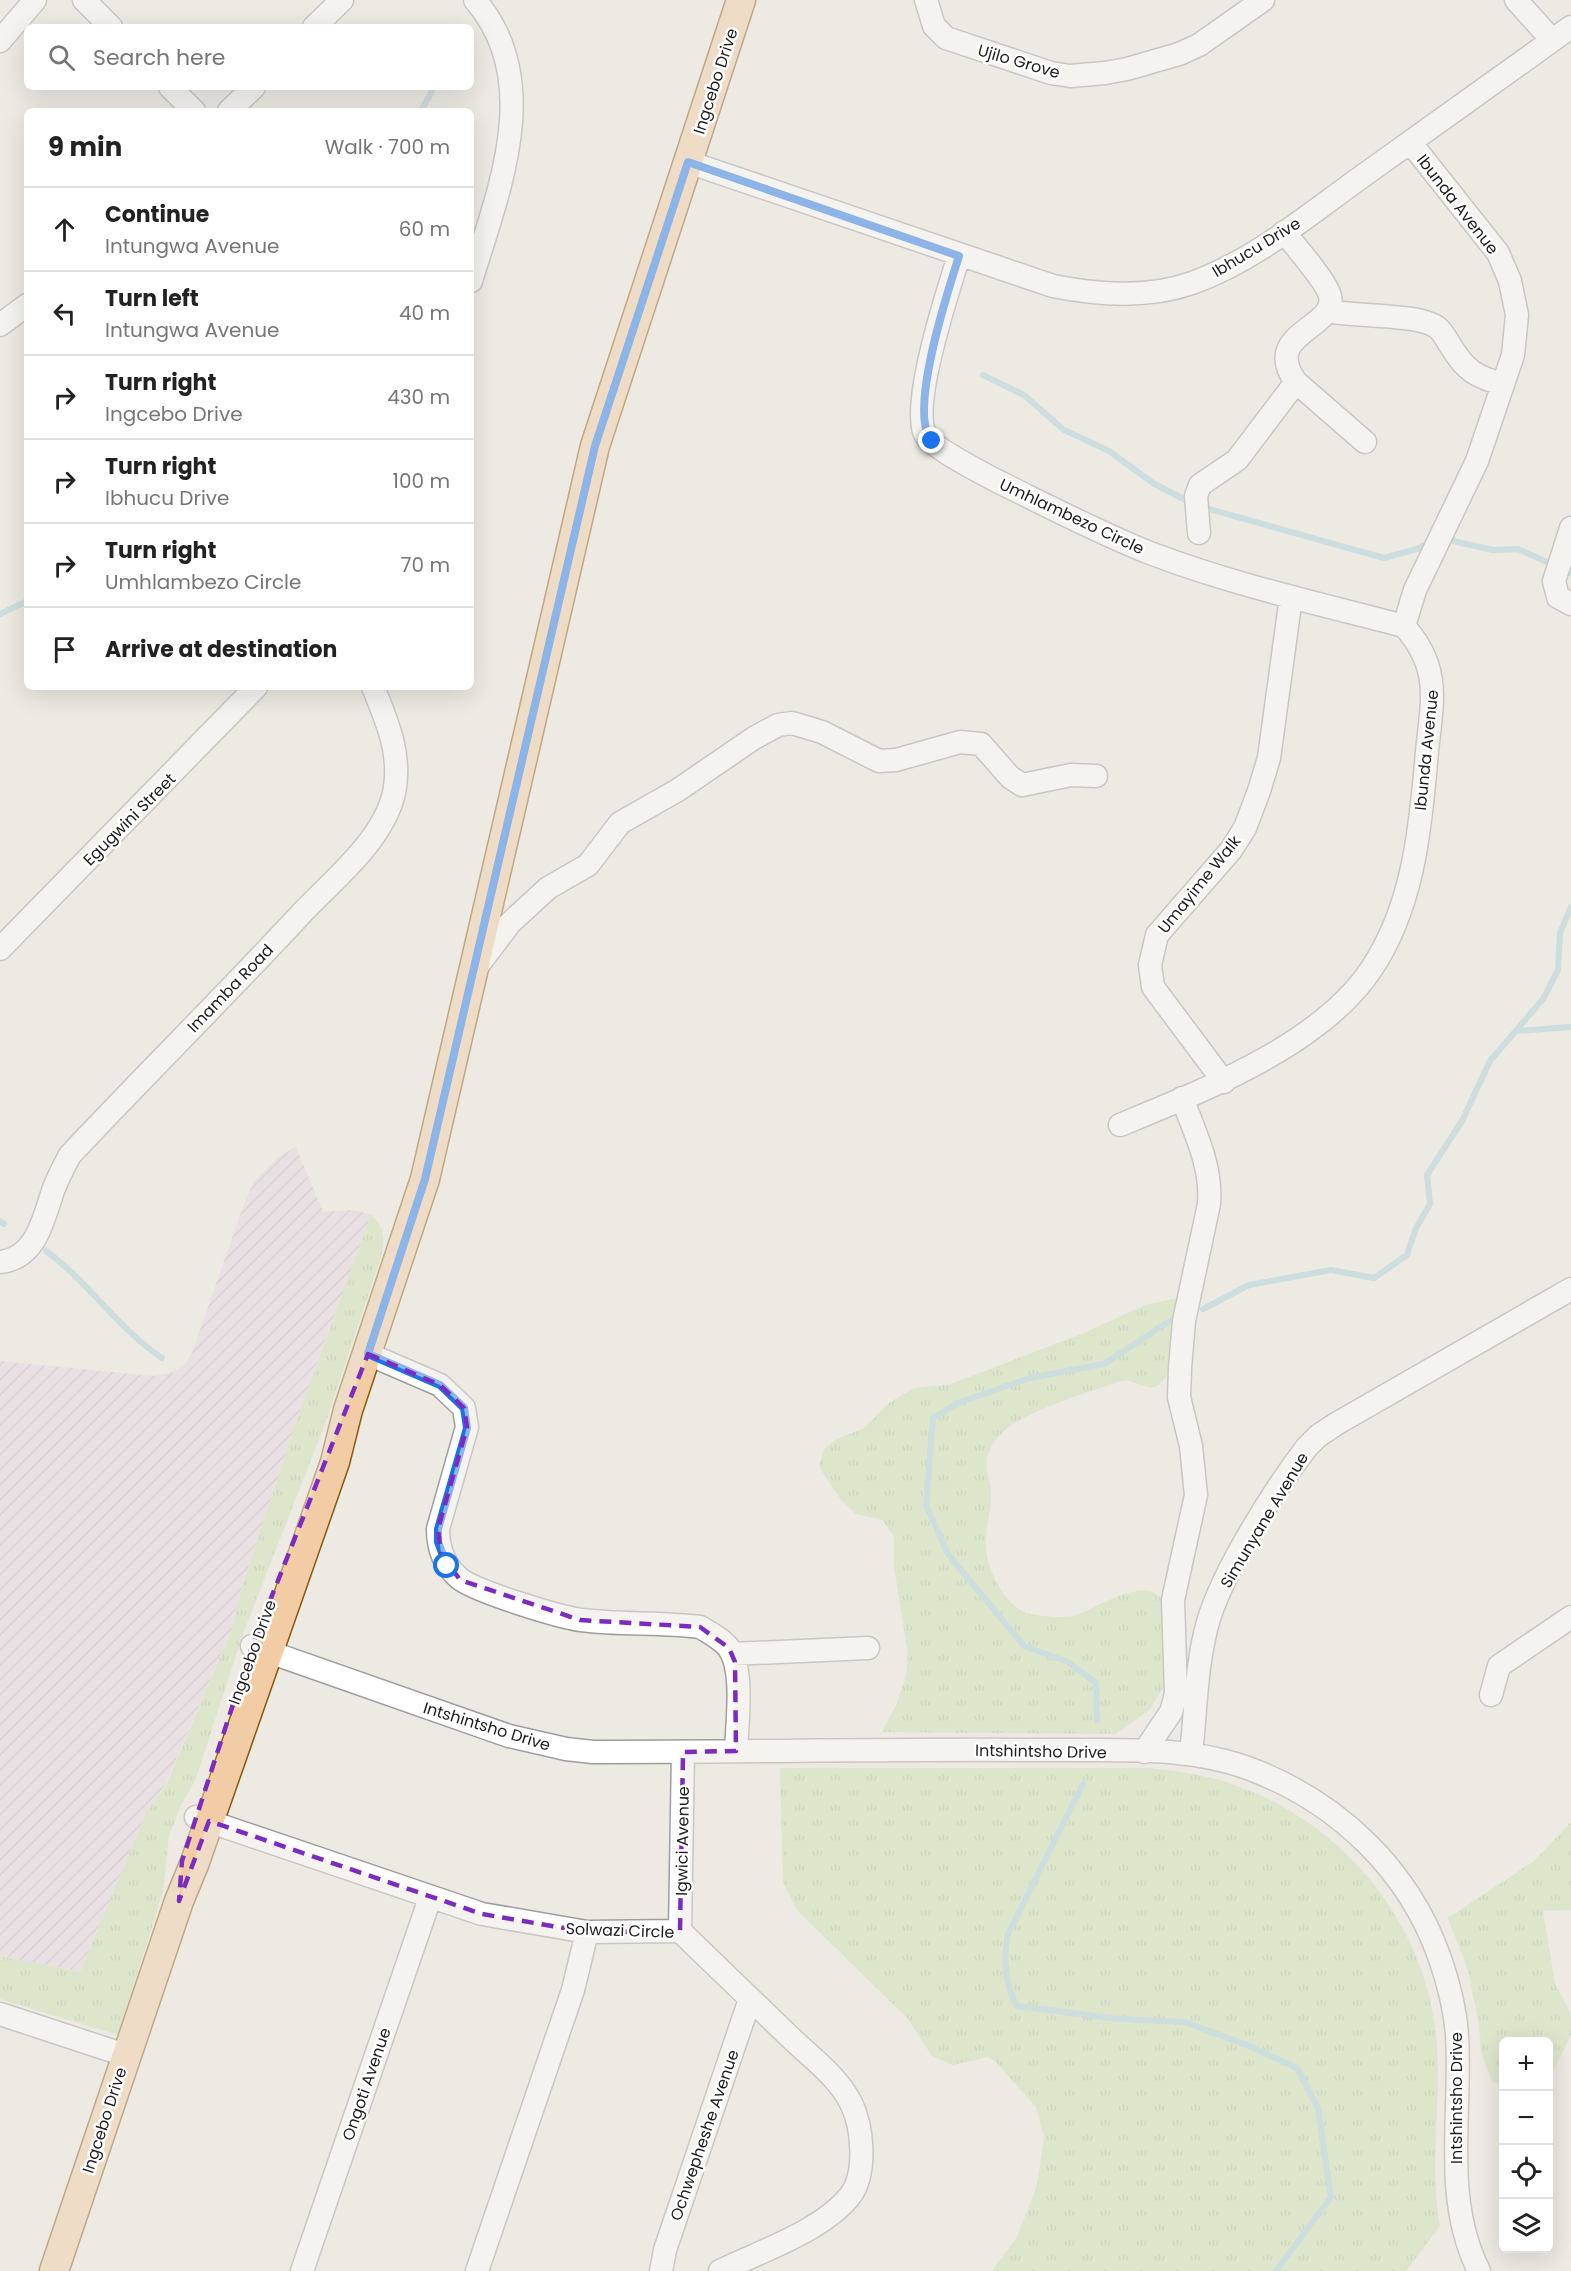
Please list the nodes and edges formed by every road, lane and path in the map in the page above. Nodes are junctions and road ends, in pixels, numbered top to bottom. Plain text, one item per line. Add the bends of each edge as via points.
1 (35, 0) edge
2 (84, 0) edge
3 (342, 0) edge
4 (476, 0) edge
5 (741, 0) edge
6 (926, 0) edge
7 (1263, 0) edge
8 (1516, 0) edge
9 (108, 24) edge
10 (317, 24) edge
11 (1571, 27) edge
12 (1552, 40) junction
13 (0, 41) edge
14 (173, 90) edge
15 (251, 90) edge
16 (191, 108) edge
17 (232, 108) edge
18 (1410, 142) junction
19 (688, 162) junction
20 (1284, 232) junction
21 (959, 256) junction
22 (474, 271) edge
23 (24, 307) edge
24 (1327, 311) junction
25 (0, 325) edge
26 (1296, 382) junction
27 (1502, 384) junction
28 (1365, 442) dead end
29 (1571, 528) edge
30 (1199, 533) dead end
31 (1291, 597) junction
32 (1571, 604) edge
33 (1404, 626) junction
34 (253, 690) edge
35 (374, 690) edge
36 (1096, 776) dead end
37 (0, 950) edge
38 (472, 973) junction
39 (1224, 1082) junction
40 (1182, 1098) junction
41 (1120, 1125) dead end
42 (0, 1262) edge
43 (1571, 1289) edge
44 (368, 1354) junction
45 (1571, 1617) edge
46 (868, 1648) dead end
47 (259, 1650) junction
48 (732, 1654) junction
49 (1491, 1695) dead end
50 (736, 1751) junction
51 (683, 1752) junction
52 (1144, 1752) junction
53 (1191, 1754) junction
54 (202, 1819) junction
55 (430, 1898) junction
56 (680, 1931) junction
57 (587, 1932) junction
58 (750, 1999) junction
59 (0, 2014) edge
60 (125, 2055) junction
61 (54, 2271) edge
62 (302, 2271) edge
63 (477, 2271) edge
64 (661, 2271) edge
65 (720, 2271) edge
66 (1479, 2271) edge

1 - 13 street
2 - 9 street
3 - 10 street
4 - 22 street via 497,30 509,66 513,96 504,173
5 - 19 main road, Ingcebo Drive
6 - 7 street, Ujilo Grove via 934,26 946,38 1070,76 1127,69 1179,54 1199,45
8 - 12 street
11 - 12 street, Ibhucu Drive
12 - 18 street, Ibhucu Drive
14 - 16 street
15 - 17 street
18 - 20 street, Ibhucu Drive
18 - 27 street, Ibunda Avenue via 1489,240 1505,266 1517,315 1513,355
19 - 21 street, Ibhucu Drive
19 - 38 main road, Ingcebo Drive via 595,446
20 - 21 street, Ibhucu Drive via 1247,256 1190,284 1138,293 1098,294 1053,286
20 - 24 street via 1328,290 1331,302
21 - 31 street, Umhlambezo Circle via 923,394 922,418 932,441 969,466 1086,526 1152,554
23 - 25 street
24 - 26 street via 1289,347 1286,363
24 - 27 street via 1416,318 1439,328 1461,363 1480,378
26 - 28 street
26 - 30 street via 1237,460 1200,485 1196,496
27 - 33 street, Ibunda Avenue via 1477,461 1414,590
29 - 32 street via 1554,581 1558,597
31 - 33 street, Umhlambezo Circle
31 - 39 street, Umayime Walk via 1269,758 1245,828 1232,850 1156,935 1150,965 1153,987
33 - 39 street, Ibunda Avenue via 1425,654 1432,682 1413,865 1399,914 1373,968 1353,994 1285,1047
34 - 37 street, Egugwini Street
35 - 42 street, Imamba Road via 392,738 396,770 393,795 375,831 249,971 70,1155 60,1173 43,1227 13,1259
36 - 38 street via 1071,775 1026,785 1010,777 981,744 960,742 879,761 822,732 792,723 778,724 678,790 620,822 588,865 548,888 510,923
38 - 44 main road, Ingcebo Drive via 425,1179
39 - 40 street, Ibunda Avenue
40 - 41 street, Ibunda Avenue
40 - 52 street via 1209,1172 1210,1186 1179,1368 1179,1397 1191,1446 1196,1495 1173,1600 1178,1680 1175,1701
43 - 53 street, Simunyane Avenue via 1336,1424 1307,1447 1236,1558 1217,1598 1203,1644
44 - 47 main road, Ingcebo Drive via 335,1462
44 - 48 street via 440,1385 464,1408 467,1428 438,1529 441,1553 460,1580 580,1620 700,1627
45 - 49 street via 1499,1666
46 - 48 street
47 - 51 street, Intshintsho Drive via 509,1736 593,1752
47 - 54 main road, Ingcebo Drive
48 - 50 street via 738,1697
50 - 51 street, Intshintsho Drive
50 - 52 street, Intshintsho Drive
51 - 56 street, Igwici Avenue
52 - 53 street, Intshintsho Drive
53 - 66 street, Intshintsho Drive via 1250,1768 1329,1810 1360,1835 1419,1913 1439,1957 1453,2005 1458,2057 1457,2202 1464,2236
54 - 55 street, Solwazi Circle
54 - 60 main road, Ingcebo Drive via 179,1901
55 - 57 street, Solwazi Circle via 482,1914
55 - 62 street, Ongoti Avenue
56 - 57 street, Solwazi Circle
56 - 58 street, Solwazi Circle
57 - 63 street via 573,1990
58 - 64 street, Ochwepheshe Avenue
58 - 65 street, Solwazi Circle via 828,2072 850,2101 859,2129 860,2166 849,2196 832,2212 798,2234
59 - 60 street
60 - 61 main road, Ingcebo Drive

